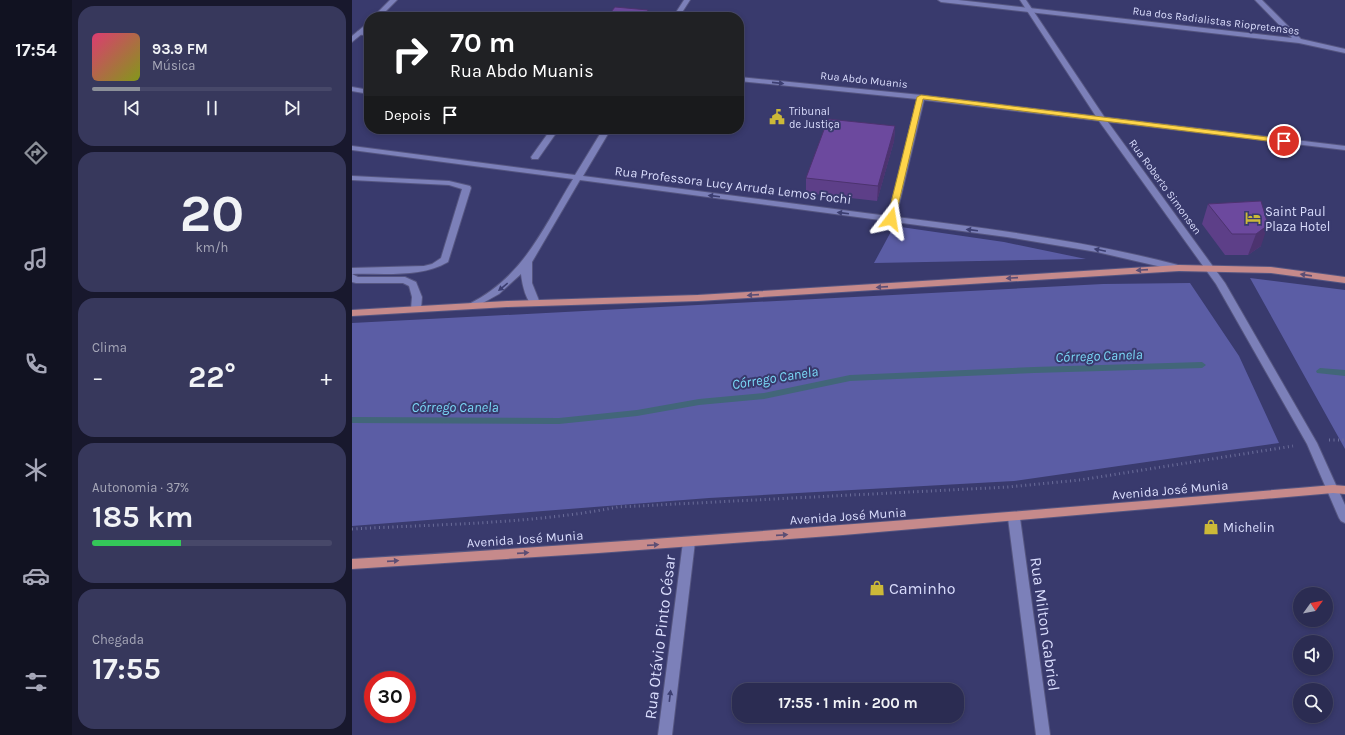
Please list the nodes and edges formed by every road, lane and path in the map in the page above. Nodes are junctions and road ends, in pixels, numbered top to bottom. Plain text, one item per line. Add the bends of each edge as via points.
1 (394, 0) edge
2 (687, 0) edge
3 (941, 0) edge
4 (1023, 0) edge
5 (1258, 0) edge
6 (1029, 9) junction
7 (381, 12) edge
8 (679, 12) edge
9 (364, 29) edge
10 (360, 33) junction
11 (364, 33) edge
12 (352, 40) edge
13 (1299, 41) junction
14 (1345, 51) edge
15 (744, 79) edge
16 (352, 89) edge
17 (364, 91) edge
18 (921, 97) junction
19 (1102, 119) junction
20 (551, 134) edge
21 (604, 134) edge
22 (352, 148) edge
23 (1345, 148) edge
24 (535, 157) dead end
25 (352, 178) edge
26 (577, 178) junction
27 (891, 219) junction
28 (528, 261) junction
29 (1179, 268) junction
30 (1209, 268) junction
31 (352, 270) edge
32 (352, 277) edge
33 (1345, 280) edge
34 (535, 303) junction
35 (472, 306) junction
36 (416, 309) junction
37 (352, 313) edge
38 (1345, 440) edge
39 (1312, 443) junction
40 (1333, 489) junction
41 (1345, 490) edge
42 (1014, 518) junction
43 (1345, 518) edge
44 (352, 529) edge
45 (689, 542) junction
46 (353, 564) edge
47 (665, 735) edge
48 (1043, 735) edge

1 - 7 street
2 - 8 street
3 - 6 street, Rua dos Radialistas Riopretenses
4 - 6 street, Rua Roberto Simonsen
5 - 13 street
6 - 13 street, Rua dos Radialistas Riopretenses
6 - 19 street, Rua Roberto Simonsen
9 - 10 street
10 - 11 street
10 - 12 street
13 - 14 street, Rua dos Radialistas Riopretenses
15 -> 18 street, Rua Abdo Muanis
16 - 17 street
18 - 19 street, Rua Abdo Muanis
18 - 27 street
19 - 23 street, Rua Abdo Muanis
19 - 30 street, Rua Roberto Simonsen
20 - 24 street
21 - 26 street
22 - 26 street, Rua Professora Lucy Arruda Lemos Fochi
25 - 31 street via 449,183 467,188 445,260 424,270
27 -> 26 street, Rua Professora Lucy Arruda Lemos Fochi
26 - 28 street
29 -> 27 street, Rua Professora Lucy Arruda Lemos Fochi via 1097,249
28 - 34 street via 525,278
28 -> 35 street via 504,287
29 - 30 main road
29 -> 34 main road via 698,298
33 -> 30 main road via 1271,270
30 - 39 street, Rua Roberto Simonsen
32 - 36 street via 356,280 405,280 413,284 417,297
34 - 35 main road
35 - 36 main road
36 - 37 main road
38 - 39 path
39 - 40 street, Rua Roberto Simonsen
39 - 44 path via 1080,480 1008,487 618,507 542,519
40 - 41 main road, Avenida José Munia
40 - 42 main road, Avenida José Munia
40 - 43 street, Rua Roberto Simonsen
45 -> 42 main road, Avenida José Munia
42 - 48 street, Rua Milton Gabriel
46 -> 45 main road, Avenida José Munia
47 -> 45 street, Rua Otávio Pinto César

